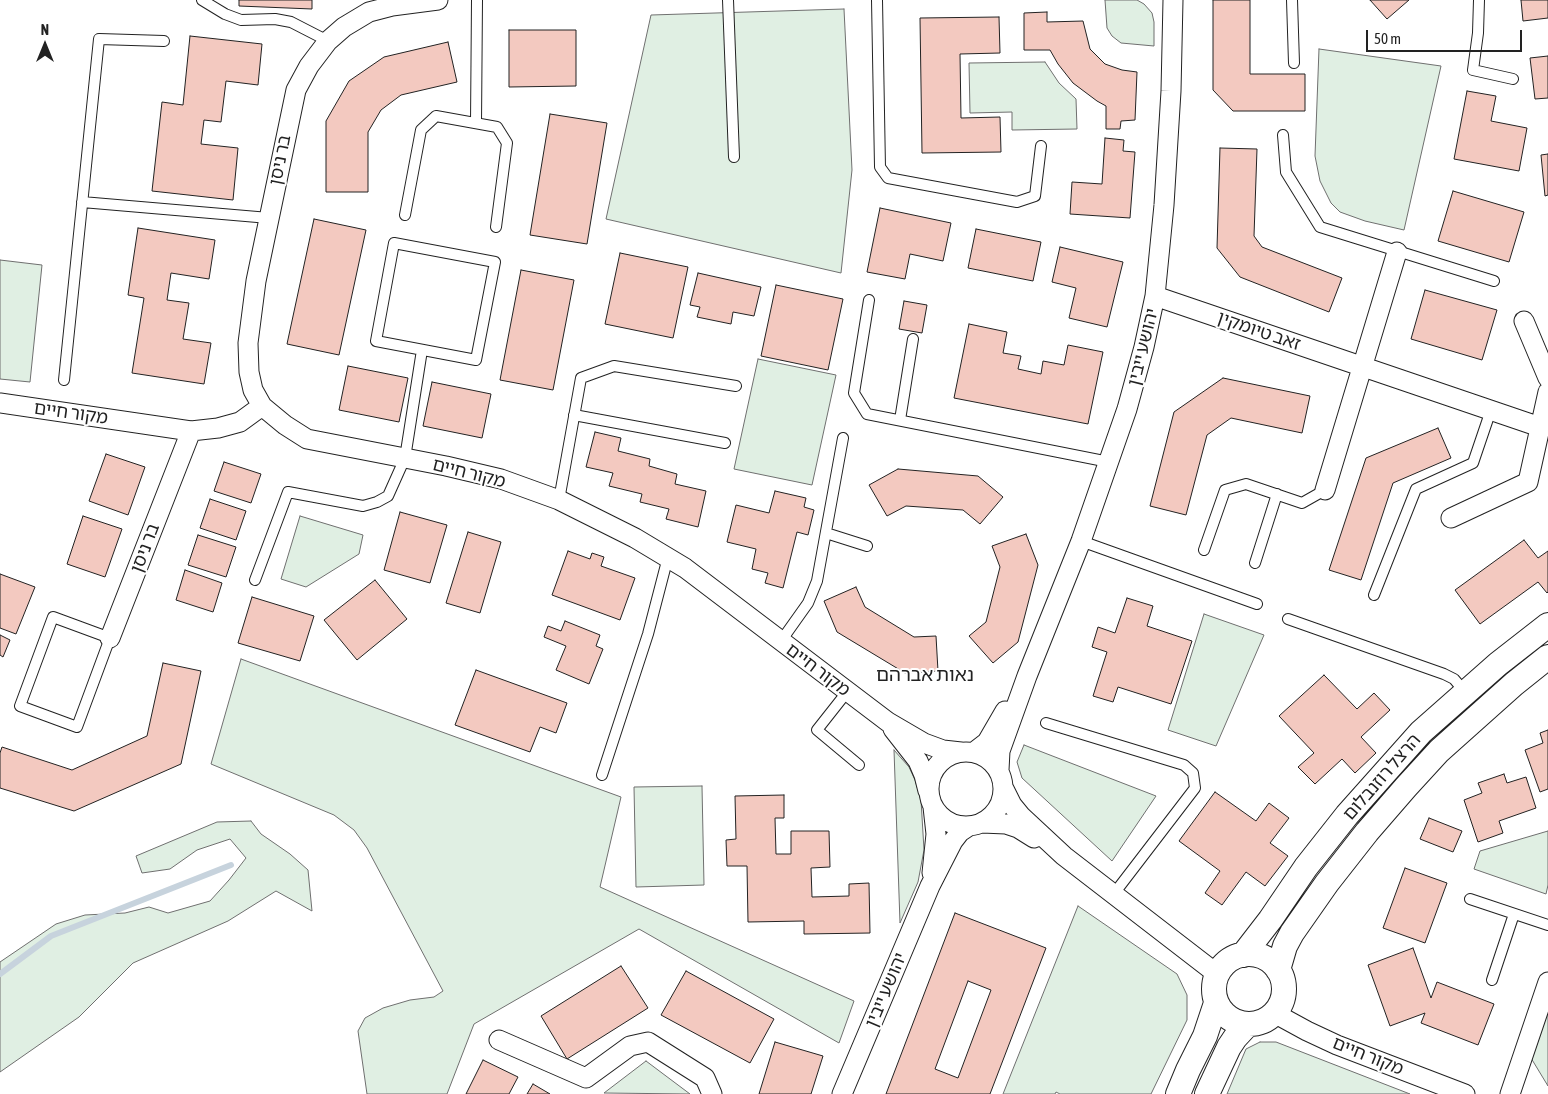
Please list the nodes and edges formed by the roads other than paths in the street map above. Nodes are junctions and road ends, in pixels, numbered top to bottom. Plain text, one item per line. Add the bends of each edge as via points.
1 (202, 0) edge
2 (428, 0) edge
3 (477, 0) edge
4 (728, 0) edge
5 (877, 0) edge
6 (1173, 0) edge
7 (1292, 0) edge
8 (1479, 0) edge
9 (164, 41) dead end
10 (328, 41) junction
11 (1294, 63) dead end
12 (1513, 79) dead end
13 (476, 123) junction
14 (1283, 135) dead end
15 (1041, 146) dead end
16 (734, 157) dead end
17 (82, 202) junction
18 (405, 215) dead end
19 (269, 218) junction
20 (496, 227) dead end
21 (1397, 252) junction
22 (1494, 281) dead end
23 (1155, 296) junction
24 (869, 300) dead end
25 (1524, 321) dead end
26 (913, 339) dead end
27 (422, 350) junction
28 (1362, 366) junction
29 (1548, 378) edge
30 (64, 380) dead end
31 (736, 386) dead end
32 (1548, 392) edge
33 (0, 403) edge
34 (262, 406) junction
35 (1491, 410) junction
36 (574, 415) junction
37 (900, 420) junction
38 (1540, 427) junction
39 (191, 430) junction
40 (843, 438) dead end
41 (725, 443) dead end
42 (405, 458) junction
43 (1109, 462) junction
44 (1325, 490) joint
45 (1277, 494) junction
46 (559, 500) junction
47 (1451, 518) dead end
48 (826, 533) junction
49 (1081, 541) junction
50 (867, 546) dead end
51 (1204, 550) dead end
52 (668, 557) junction
53 (1255, 563) dead end
54 (256, 580) dead end
55 (1374, 595) dead end
56 (1257, 604) dead end
57 (1288, 619) dead end
58 (1548, 624) edge
59 (110, 638) junction
60 (781, 641) junction
61 (1548, 657) edge
62 (1027, 676) junction
63 (847, 692) junction
64 (1465, 692) junction
65 (888, 722) junction
66 (1046, 724) dead end
67 (968, 752) junction
68 (859, 766) dead end
69 (999, 770) junction
70 (602, 775) dead end
71 (1004, 789) junction
72 (931, 801) junction
73 (975, 824) junction
74 (1064, 856) junction
75 (930, 886) junction
76 (1113, 895) junction
77 (1470, 899) dead end
78 (1514, 914) junction
79 (1548, 925) edge
80 (1243, 955) junction
81 (1278, 970) junction
82 (1217, 974) junction
83 (1492, 980) dead end
84 (1548, 985) edge
85 (1216, 1002) junction
86 (1274, 1013) junction
87 (1248, 1024) junction
88 (499, 1040) dead end
89 (712, 1094) edge
90 (842, 1094) edge
91 (1178, 1094) edge
92 (1206, 1094) edge
93 (1465, 1094) edge
94 (1510, 1094) edge

1 - 10 lane via 242,20 291,22
2 - 10 street, בר ניסן via 369,12 344,26
3 - 13 lane
4 - 16 lane
5 - 15 lane via 880,167 888,178 1017,202 1035,196
6 - 23 street, יהושע ייבין via 1170,109
7 - 11 lane
8 - 12 lane via 1473,70
9 - 17 lane via 99,39
10 - 19 street, בר ניסן via 308,66 296,90
13 - 18 lane via 436,116 421,130
13 - 20 lane via 497,127 507,143
14 - 21 lane via 1286,172 1320,227
17 - 19 lane
17 - 30 lane
19 - 34 street, בר ניסן via 248,344 253,390
21 - 22 lane
21 - 28 street
23 - 28 street, זאב טיומקין
23 - 43 street, יהושע ייבין via 1128,409
24 - 37 lane via 854,393 867,414
25 - 29 street
26 - 37 lane
27 - 27 lane via 476,360 495,262 394,243 376,341
27 - 42 lane
28 - 35 street, זאב טיומקין
28 - 44 street
31 - 36 lane via 614,366 580,378
32 - 38 street
33 - 39 street, מקור חיים
34 - 39 street, מקור חיים via 240,422
34 - 42 street, מקור חיים via 307,439
35 - 38 street, זאב טיומקין
35 - 55 lane via 1473,463 1416,488
36 - 41 lane
36 - 46 lane
37 - 43 lane
38 - 47 street via 1528,482
39 - 59 street, בר ניסן
40 - 48 lane
42 - 46 street, מקור חיים via 501,479
42 - 54 lane via 388,496 377,502 363,506 288,492
43 - 49 street, יהושע ייבין
44 - 45 lane via 1302,503
45 - 51 lane via 1246,484 1225,490
45 - 53 lane
46 - 52 street, מקור חיים
48 - 50 lane
48 - 60 lane via 817,581 808,603
49 - 56 lane
49 - 62 street, יהושע ייבין
52 - 60 street, מקור חיים
52 - 70 lane via 648,634
57 - 64 lane via 1444,674 1454,679
58 - 64 street, הרצל רוזנבלום
59 - 59 lane via 53,617 20,706 77,727
60 - 63 street, מקור חיים
61 - 81 street, הרצל רוזנבלום via 1439,751 1367,832 1292,934
62 - 67 street, יהושע ייבין via 987,742
62 - 69 street, יהושע ייבין via 1000,751
63 - 65 street, מקור חיים
63 - 68 lane via 817,730
64 - 80 street, הרצל רוזנבלום via 1421,732 1347,815
65 - 67 street, מקור חיים via 942,750
65 - 72 street, מקור חיים via 918,761
66 - 76 lane via 1184,766 1193,774 1195,788
67 - 69 street via 986,757
67 - 72 street via 949,755 938,764 929,782
69 - 71 street
71 - 73 street via 999,808
71 - 74 street via 1021,816
72 - 73 street via 942,817 950,822
72 - 75 street, יהושע ייבין via 936,834
73 - 74 street via 994,822 1018,828
73 - 75 street, יהושע ייבין via 960,832 953,841
74 - 76 street
75 - 90 street, יהושע ייבין
76 - 82 street
77 - 78 lane
78 - 79 lane
78 - 83 lane
80 - 81 street via 1262,957
80 - 82 street via 1227,962
81 - 86 street via 1284,992
82 - 85 street
84 - 94 street
85 - 87 street via 1229,1018
85 - 91 street via 1205,1036
86 - 87 street via 1258,1023
86 - 93 street, מקור חיים via 1337,1044
87 - 92 street via 1229,1047
88 - 89 street via 586,1078 630,1046 648,1042 705,1078

